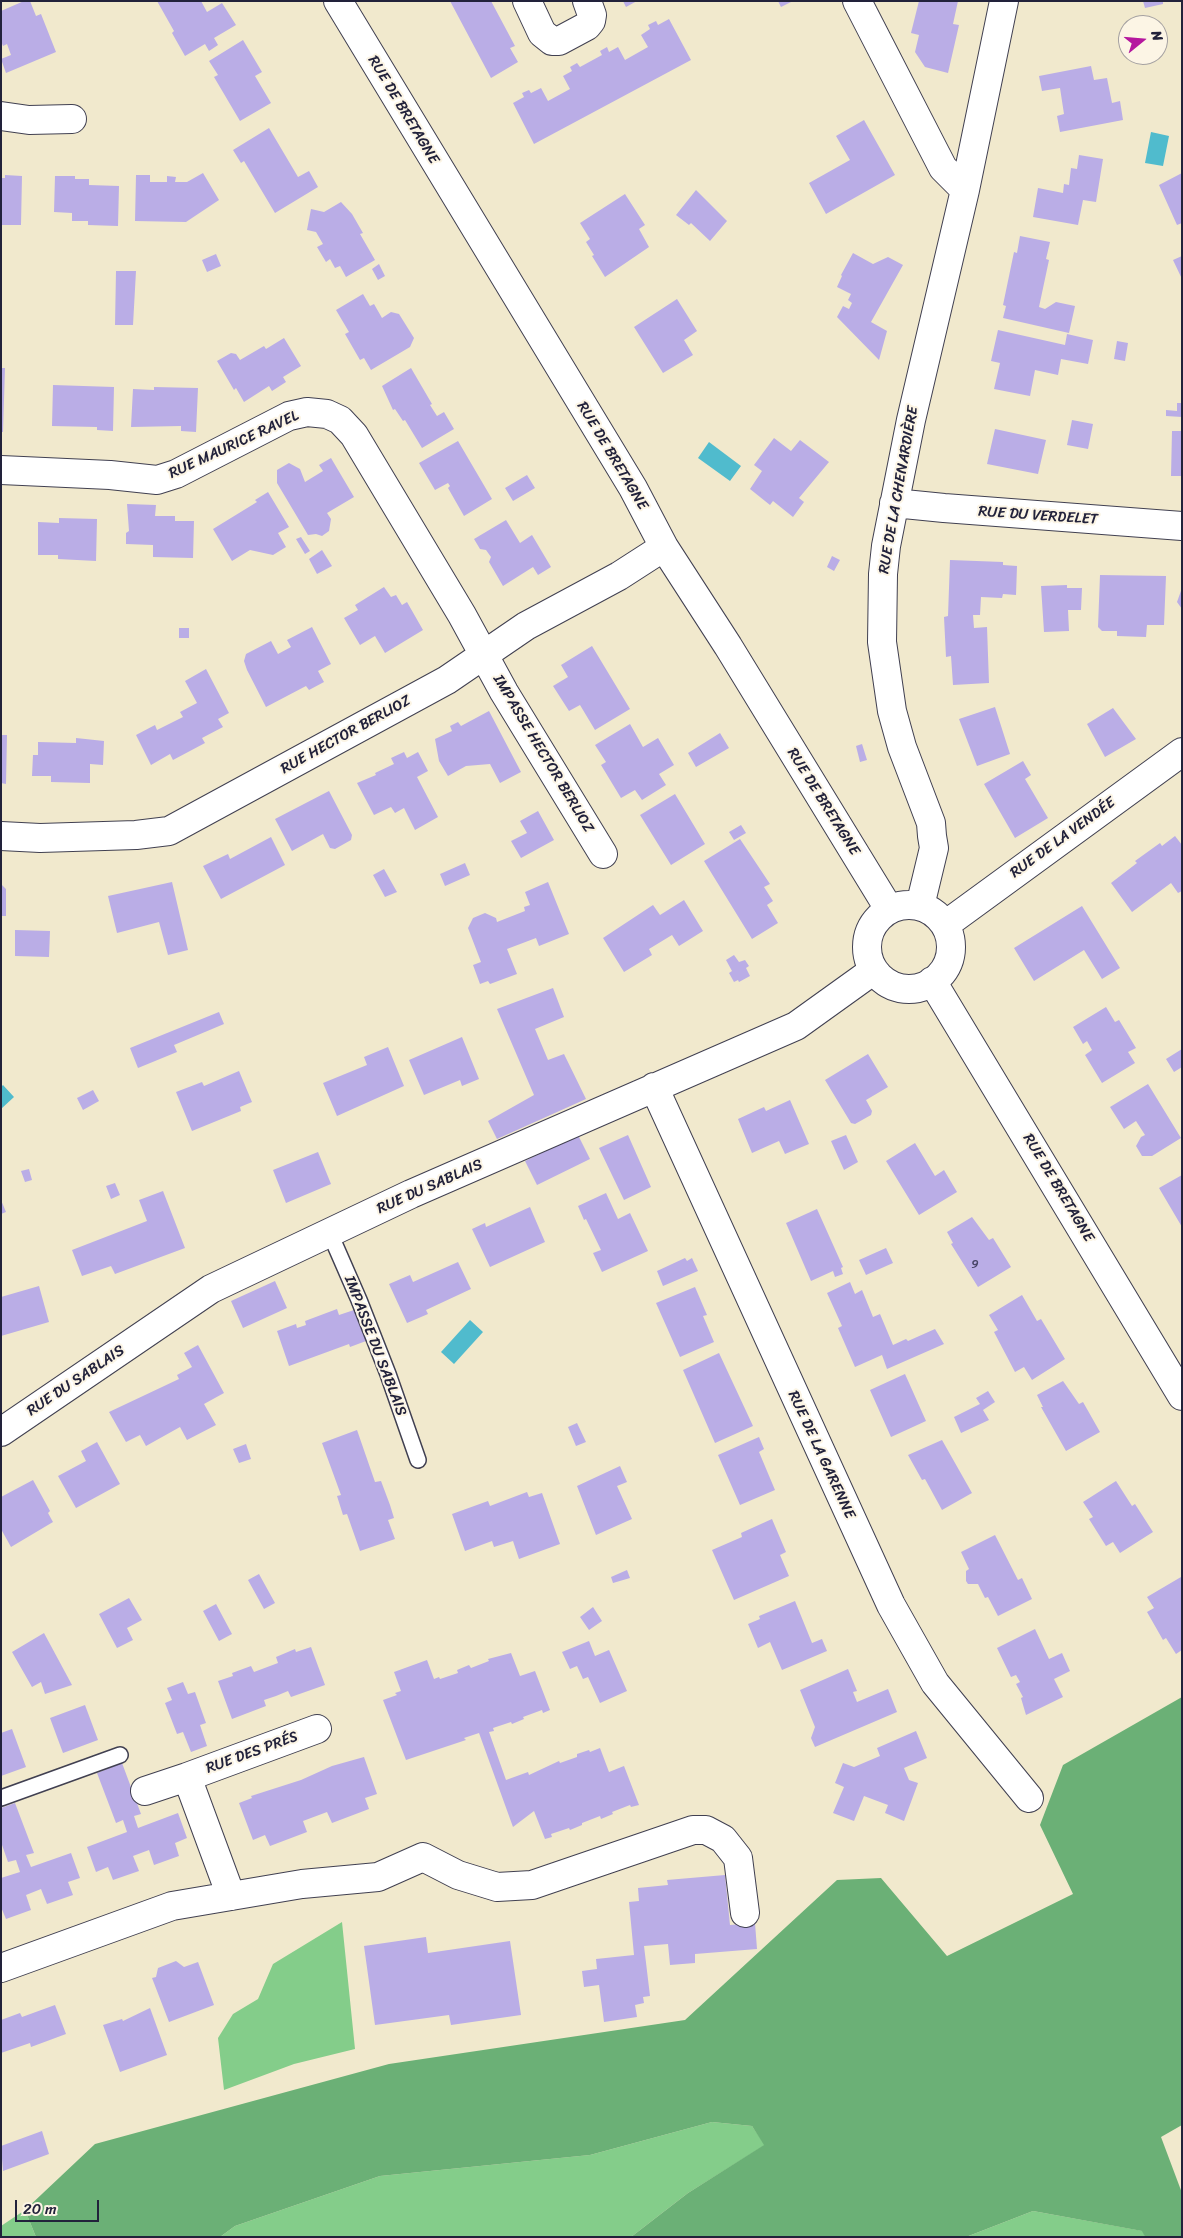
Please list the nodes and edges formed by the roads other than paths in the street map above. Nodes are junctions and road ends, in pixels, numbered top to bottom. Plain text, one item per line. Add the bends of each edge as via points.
1 (338, 1) edge
2 (527, 1) edge
3 (588, 1) edge
4 (857, 1) edge
5 (1004, 1) edge
6 (1, 116) edge
7 (72, 120) dead end
8 (964, 190) junction
9 (1, 470) edge
10 (894, 503) junction
11 (1182, 526) edge
12 (664, 547) junction
13 (482, 655) junction
14 (1182, 752) edge
15 (1, 836) edge
16 (603, 854) dead end
17 (920, 906) junction
18 (889, 909) junction
19 (945, 925) junction
20 (874, 970) junction
21 (932, 981) junction
22 (654, 1088) junction
23 (328, 1233) junction
24 (1182, 1396) edge
25 (1, 1432) edge
26 (418, 1460) dead end
27 (317, 1729) dead end
28 (120, 1755) dead end
29 (187, 1777) junction
30 (145, 1791) dead end
31 (1, 1798) edge
32 (1029, 1798) dead end
33 (231, 1896) junction
34 (744, 1913) dead end
35 (1, 1968) edge

1 - 12 street, RUE DE BRETAGNE via 633,488
2 - 3 street via 542,33 552,41 559,41 587,26 591,21
4 - 8 street via 942,168
5 - 8 street, RUE DE LA CHENARDIÈRE
6 - 7 street
8 - 10 street, RUE DE LA CHENARDIÈRE
9 - 13 street, RUE MAURICE RAVEL via 157,480 176,474 289,416 307,412 327,414 340,420 354,435 462,615
10 - 11 street, RUE DU VERDELET
10 - 17 street, RUE DE LA CHENARDIÈRE via 883,574 882,642 892,711 932,836 932,858
12 - 13 street, RUE HECTOR BERLIOZ
12 - 18 street, RUE DE BRETAGNE
13 - 15 street, RUE HECTOR BERLIOZ via 448,680 170,831 40,838
13 - 16 street, IMPASSE HECTOR BERLIOZ
14 - 19 street, RUE DE LA VENDÉE
17 - 18 street via 904,905
17 - 19 street via 930,910
18 - 20 street via 876,920 868,936 867,954
19 - 21 street via 950,939 950,954 945,968
20 - 21 street via 886,982 903,988 920,987
20 - 22 street, RUE DU SABLAIS via 796,1026
21 - 24 street, RUE DE BRETAGNE
22 - 23 street, RUE DU SABLAIS
22 - 32 street, RUE DE LA GARENNE via 890,1605 935,1683
23 - 25 street, RUE DU SABLAIS via 211,1290
23 - 26 lane, IMPASSE DU SABLAIS via 359,1300
27 - 29 street, RUE DES PRÉS
28 - 31 lane
29 - 30 street, RUE DES PRÉS
29 - 33 street, RUE DES PRÉS
33 - 34 street via 378,1876 423,1858 458,1875 497,1887 532,1885 693,1830 706,1830 723,1838 738,1858
33 - 35 street via 172,1906

